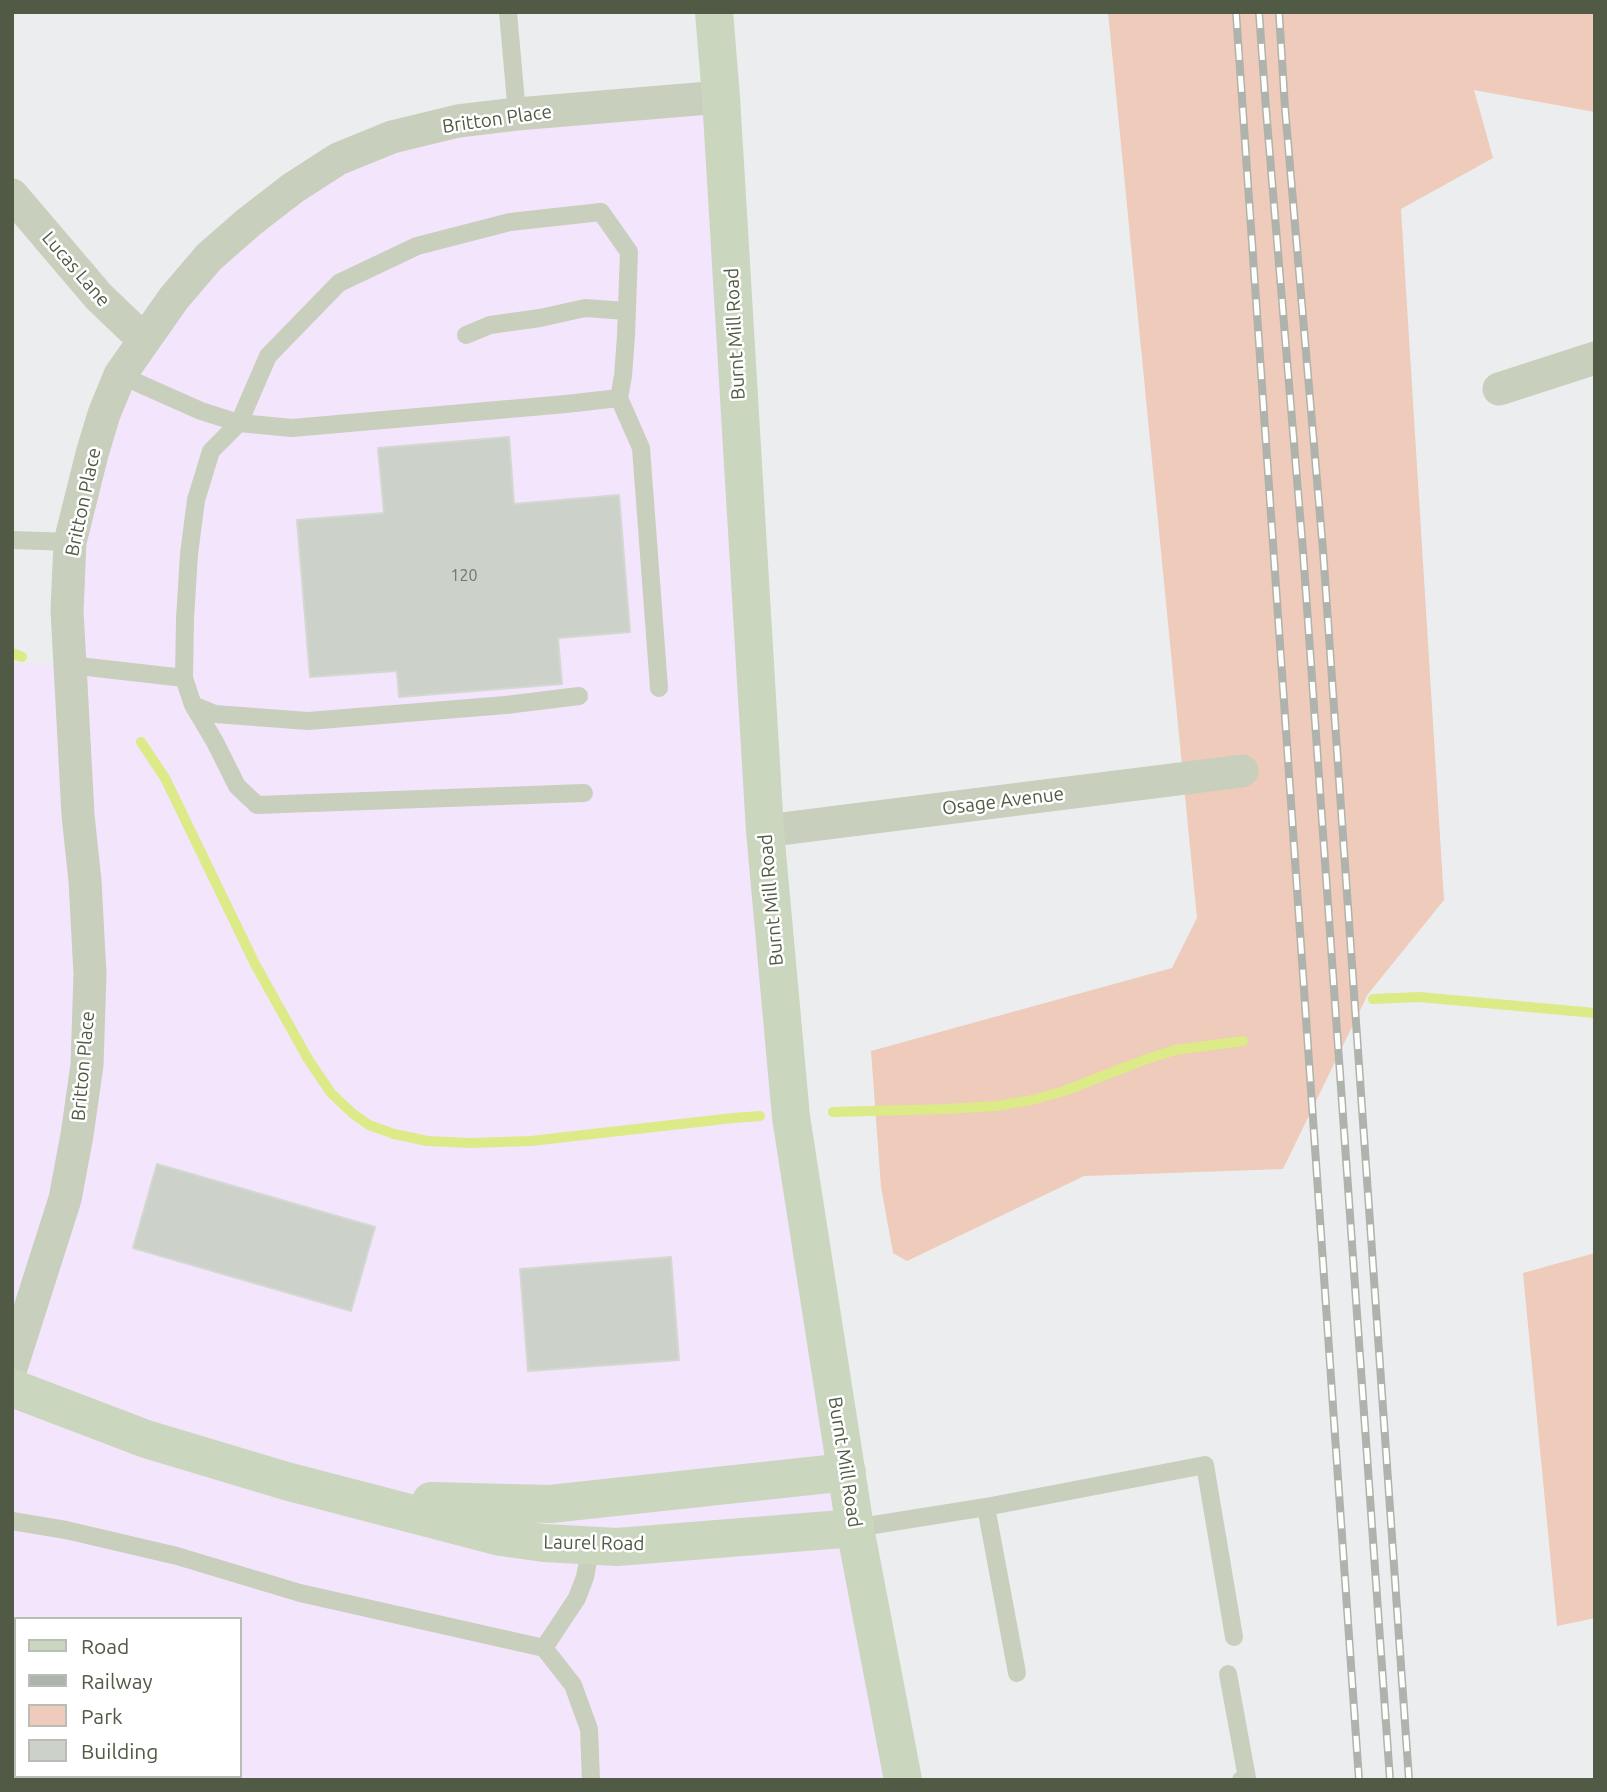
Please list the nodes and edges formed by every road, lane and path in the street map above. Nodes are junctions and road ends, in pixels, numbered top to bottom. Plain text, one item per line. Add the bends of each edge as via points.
1 (508, 12) edge
2 (714, 12) edge
3 (721, 97) junction
4 (517, 114) junction
5 (12, 194) edge
6 (627, 311) junction
7 (466, 335) dead end
8 (144, 340) junction
9 (1595, 358) edge
10 (120, 375) junction
11 (1499, 389) dead end
12 (619, 398) junction
13 (239, 423) junction
14 (12, 540) edge
15 (70, 542) junction
16 (70, 665) junction
17 (184, 678) junction
18 (659, 688) dead end
19 (579, 696) dead end
20 (193, 705) junction
21 (1242, 771) dead end
22 (584, 793) dead end
23 (765, 831) junction
24 (12, 1365) edge
25 (12, 1388) edge
26 (847, 1472) junction
27 (339, 1495) junction
28 (986, 1507) junction
29 (12, 1521) edge
30 (855, 1528) junction
31 (591, 1546) junction
32 (1234, 1637) dead end
33 (544, 1648) junction
34 (1017, 1673) dead end
35 (1228, 1674) dead end
36 (591, 1780) edge
37 (903, 1780) edge
38 (1241, 1780) edge

1 - 4 lane
2 - 3 main road, Burnt Mill Road
3 - 4 street, Britton Place
3 - 23 main road, Burnt Mill Road
4 - 8 street, Britton Place via 458,121 392,137 338,159 293,188 209,257
5 - 8 street, Lucas Lane via 99,298
6 - 7 lane via 585,308 490,324
6 - 12 lane
6 - 13 lane via 629,252 601,212 510,222 417,246 339,283 268,356
8 - 10 street, Britton Place
9 - 11 street
10 - 13 lane
10 - 15 street, Britton Place via 94,444
12 - 13 lane via 292,428
12 - 18 lane via 641,448
13 - 17 lane via 211,452 196,500
14 - 15 lane
15 - 16 street, Britton Place
16 - 17 lane
16 - 24 street, Britton Place via 90,974 87,1065 65,1199
17 - 20 lane
19 - 20 lane via 308,722 215,714
20 - 22 lane via 237,786 257,804
21 - 23 street, Osage Avenue
23 - 26 main road, Burnt Mill Road via 790,1117
25 - 27 main road, Laurel Road via 146,1438
26 - 27 main road, Laurel Road via 550,1504
26 - 30 main road, Burnt Mill Road
27 - 31 main road, Laurel Road via 501,1536
28 - 30 lane
28 - 32 lane via 1205,1465
28 - 34 lane
29 - 33 lane via 177,1556 300,1593
30 - 31 main road, Laurel Road
30 - 37 main road, Burnt Mill Road
31 - 33 lane via 577,1598
33 - 36 lane via 573,1685 589,1729
35 - 38 lane via 1247,1778

